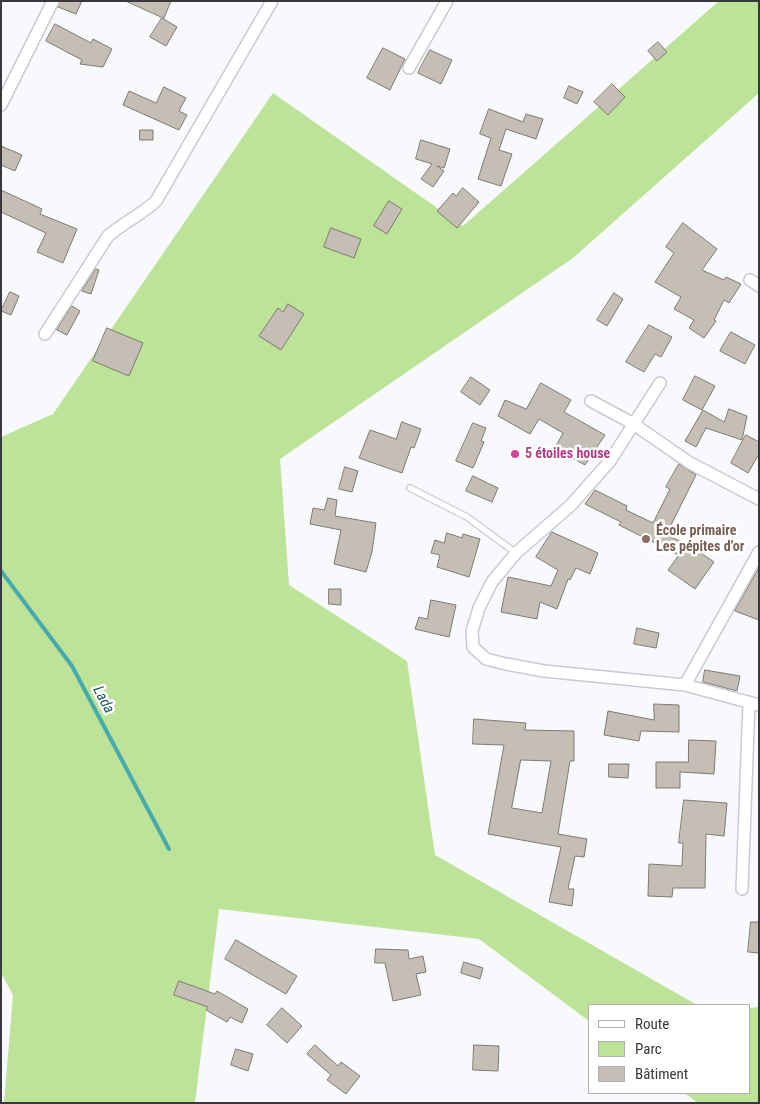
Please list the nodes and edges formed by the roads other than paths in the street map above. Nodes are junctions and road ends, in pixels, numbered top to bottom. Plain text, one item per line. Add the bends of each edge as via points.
1 (53, 1) edge
2 (272, 1) edge
3 (447, 1) edge
4 (409, 68) dead end
5 (1, 105) edge
6 (45, 334) dead end
7 (660, 383) dead end
8 (591, 401) dead end
9 (632, 423) junction
10 (410, 488) dead end
11 (759, 499) edge
12 (759, 552) edge
13 (516, 553) junction
14 (685, 684) junction
15 (754, 705) edge
16 (742, 889) dead end

1 - 5 street
2 - 6 street via 156,201 108,236
3 - 4 street
7 - 9 street
8 - 9 street
9 - 11 street via 690,463
9 - 13 street via 610,461 571,505
10 - 13 lane via 467,517
12 - 14 street
13 - 14 street via 492,582 472,631 474,647 486,659 544,671
14 - 15 street
15 - 16 street

